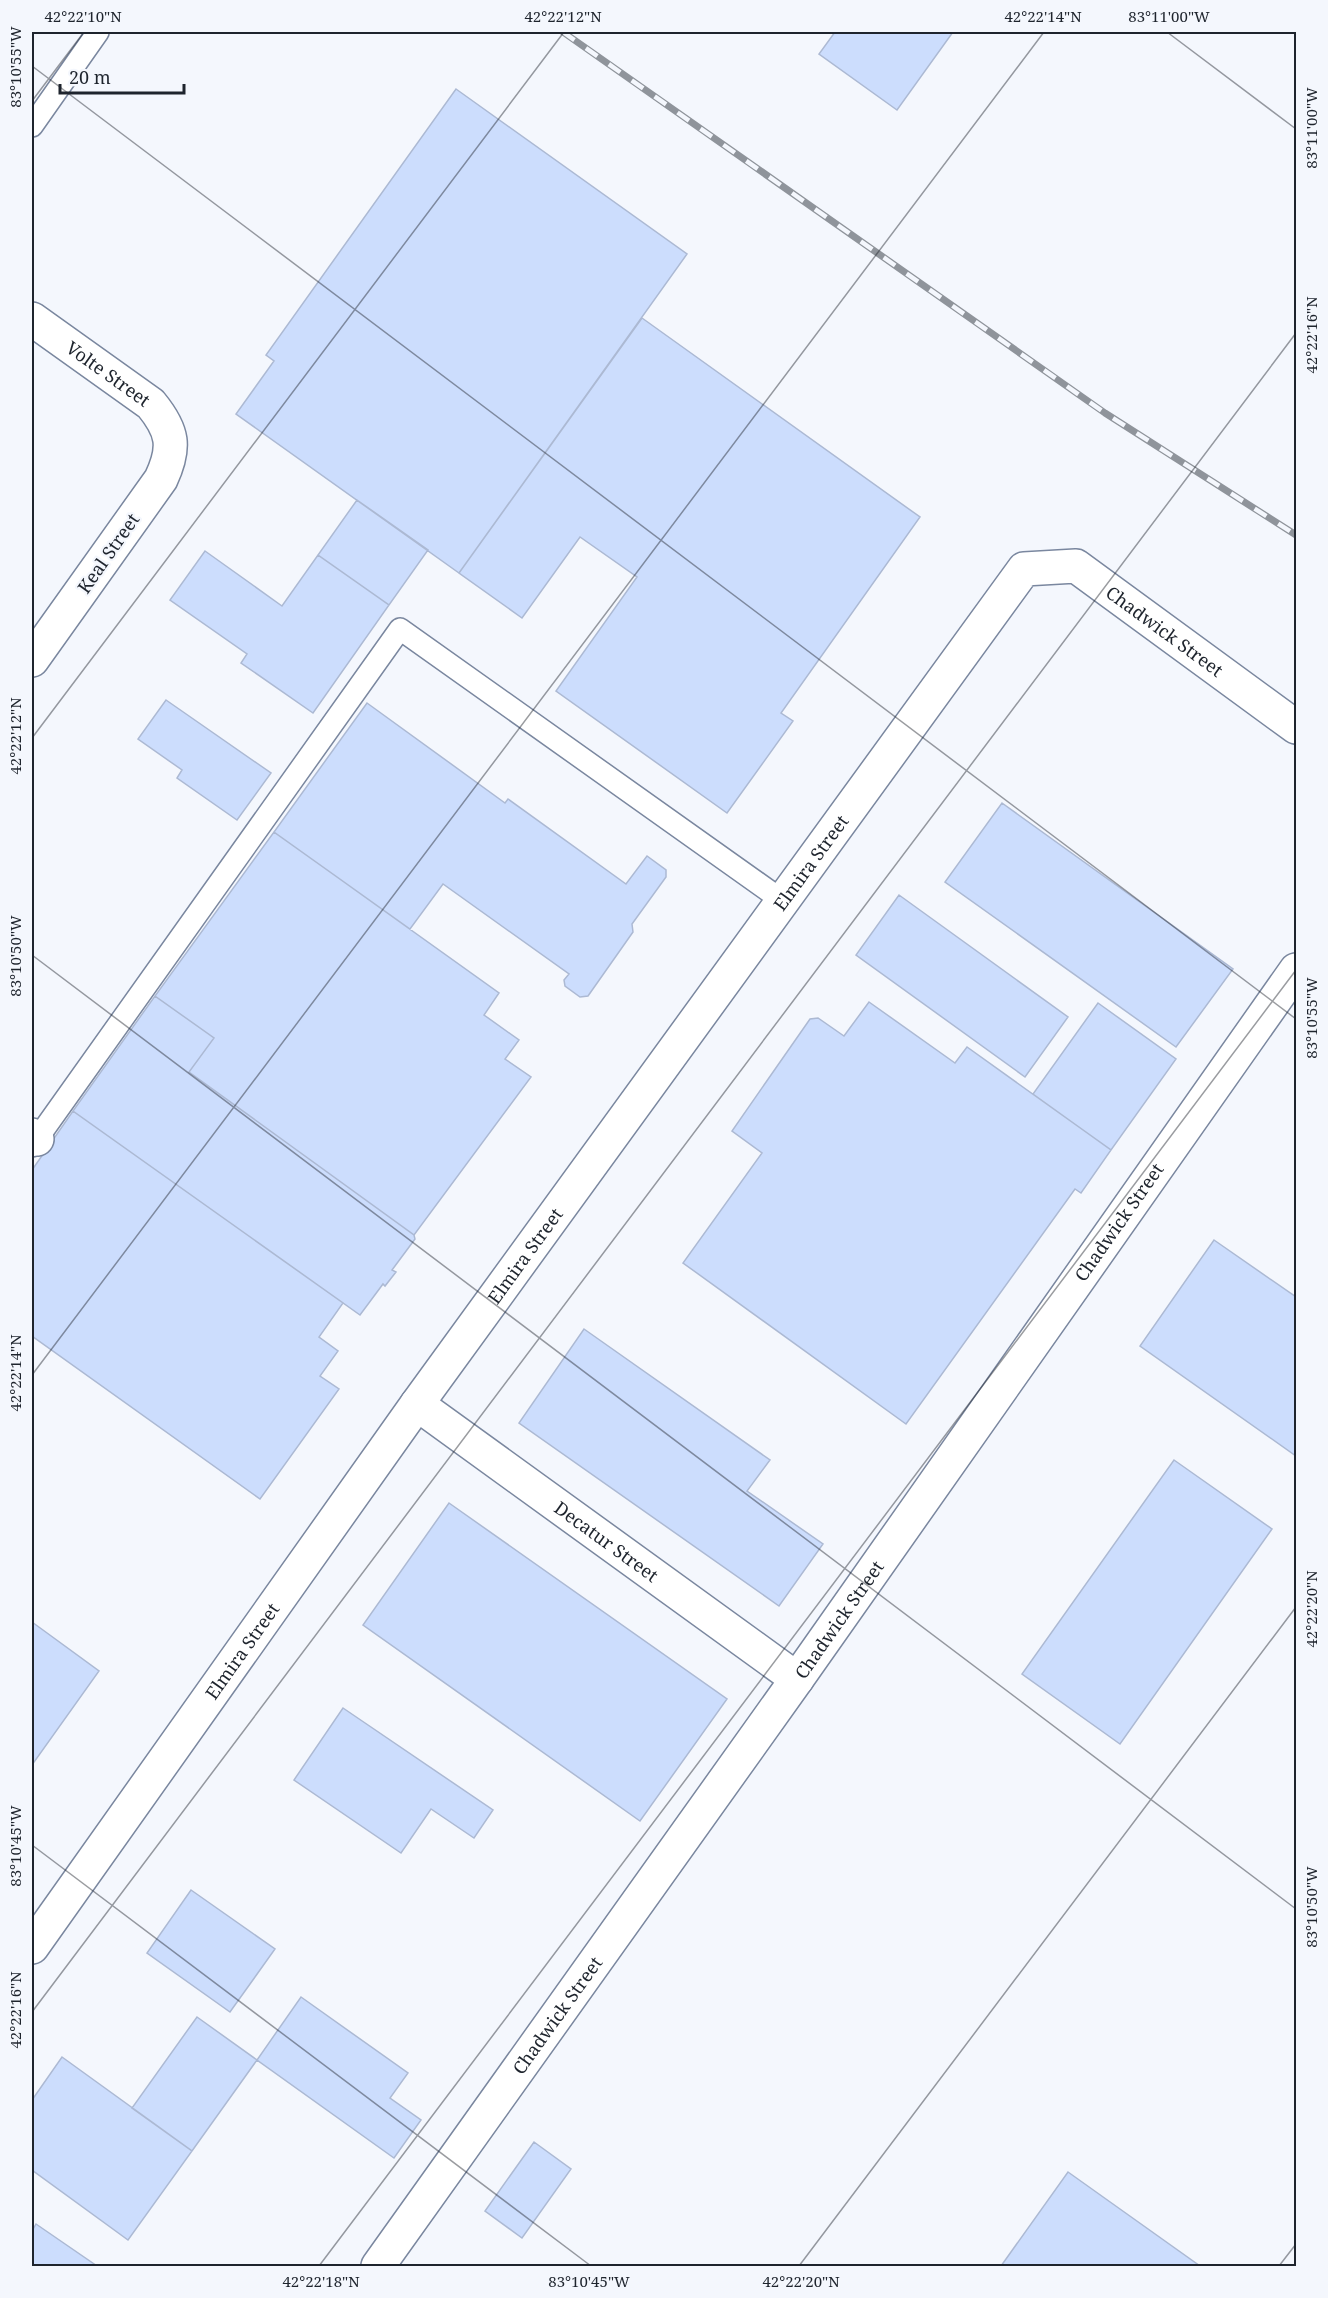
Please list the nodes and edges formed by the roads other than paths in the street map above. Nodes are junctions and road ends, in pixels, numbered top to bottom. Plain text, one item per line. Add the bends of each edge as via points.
1 (98, 32) edge
2 (32, 126) edge
3 (32, 320) edge
4 (171, 440) joint
5 (1024, 569) joint
6 (32, 660) edge
7 (1296, 727) edge
8 (783, 901) junction
9 (1296, 970) edge
10 (33, 1140) edge
11 (417, 1404) junction
12 (797, 1679) junction
13 (32, 1947) edge
14 (378, 2266) edge

1 - 2 lane
3 - 4 street, Volte Street via 151,404 164,420
4 - 6 street, Keal Street via 170,460 161,479
5 - 7 street, Chadwick Street via 1076,566
5 - 8 street, Elmira Street
8 - 10 lane via 400,629
8 - 11 street, Elmira Street
9 - 12 street, Chadwick Street
11 - 12 street, Decatur Street
11 - 13 street, Elmira Street
12 - 14 street, Chadwick Street

